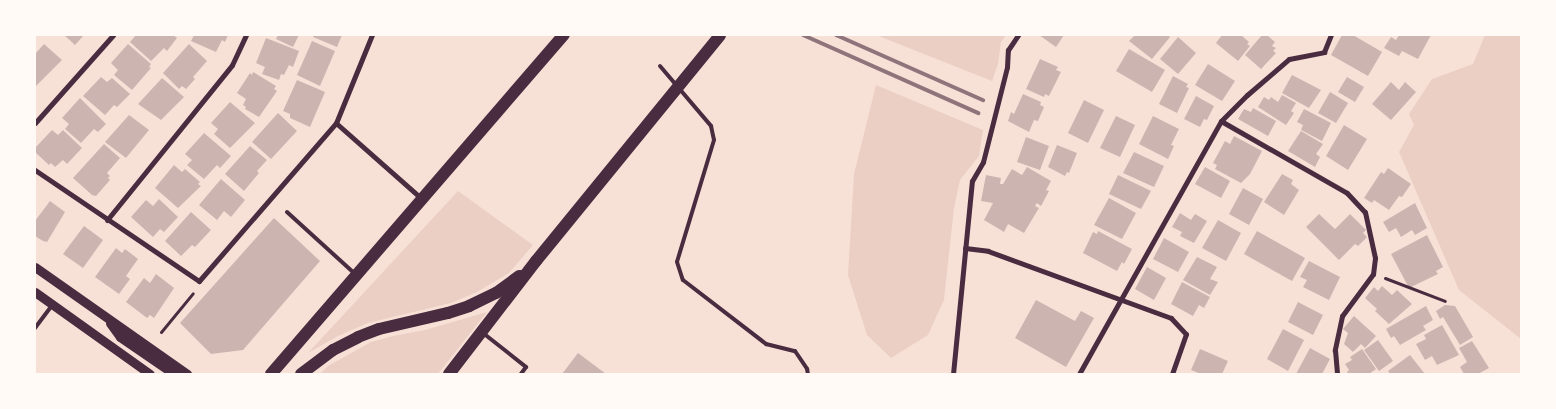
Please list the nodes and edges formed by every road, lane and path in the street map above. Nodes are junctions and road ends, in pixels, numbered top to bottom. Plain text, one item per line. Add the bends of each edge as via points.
1 (113, 35) edge
2 (246, 35) edge
3 (372, 35) edge
4 (564, 35) edge
5 (720, 35) edge
6 (1018, 35) edge
7 (1331, 35) edge
8 (660, 66) dead end
9 (1221, 121) junction
10 (35, 123) edge
11 (336, 123) junction
12 (35, 170) edge
13 (422, 199) junction
14 (287, 212) dead end
15 (107, 220) junction
16 (965, 248) junction
17 (536, 262) junction
18 (35, 267) edge
19 (356, 274) junction
20 (1373, 274) junction
21 (199, 281) junction
22 (35, 292) edge
23 (1120, 298) junction
24 (1445, 301) dead end
25 (53, 304) junction
26 (106, 317) junction
27 (35, 328) edge
28 (161, 332) dead end
29 (482, 332) junction
30 (150, 374) edge
31 (174, 374) edge
32 (187, 374) edge
33 (271, 374) edge
34 (301, 374) edge
35 (449, 374) edge
36 (521, 374) edge
37 (808, 374) edge
38 (953, 374) edge
39 (1079, 374) edge
40 (1172, 374) edge
41 (1337, 374) edge

1 - 10 street
2 - 15 street via 232,65
3 - 11 street
4 - 13 main road
5 - 17 main road
6 - 16 street via 1008,50 1007,67 983,162 972,181
7 - 9 street via 1324,52 1289,59
8 - 37 lane via 711,126 714,140 677,262 682,280 766,344 795,351
9 - 20 street via 1347,193 1365,212 1375,258
9 - 23 street
11 - 13 street
11 - 21 street
12 - 15 street
13 - 19 main road
14 - 19 lane
15 - 21 street
16 - 23 street via 988,251
16 - 38 street
17 - 29 main road
17 - 34 main road via 482,300 448,313 380,328 333,350
18 - 26 street
19 - 33 main road
20 - 24 path
20 - 41 street via 1342,316 1335,350
21 - 28 path
22 - 25 street
23 - 39 street
23 - 40 street via 1171,318 1186,334
25 - 27 lane
25 - 30 street
26 - 31 street via 120,337
26 - 32 street
29 - 35 main road
29 - 36 lane via 526,367

